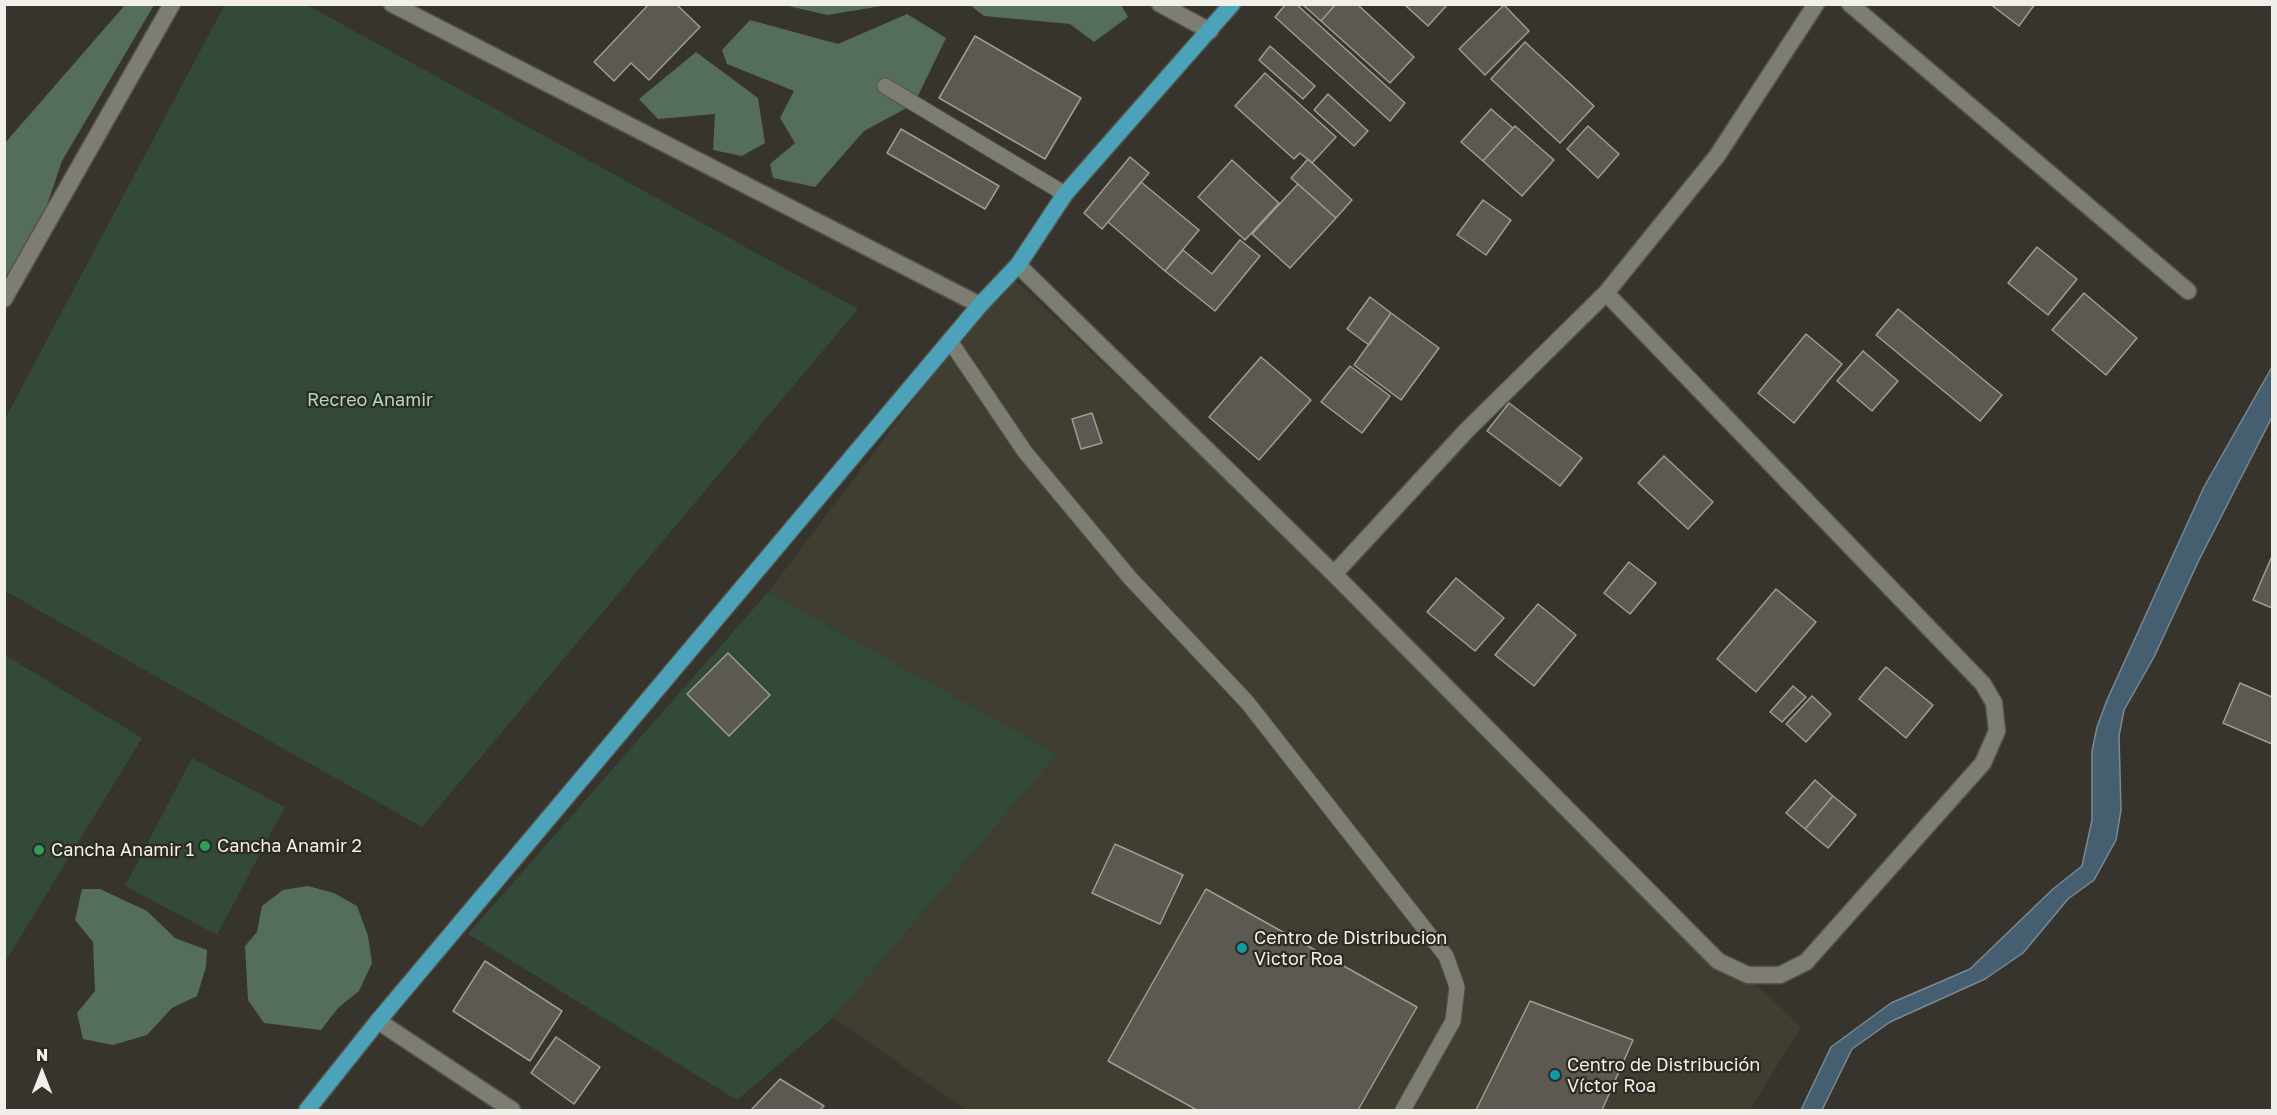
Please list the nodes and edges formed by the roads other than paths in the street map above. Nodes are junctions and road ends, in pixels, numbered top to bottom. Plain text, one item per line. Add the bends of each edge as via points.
1 (172, 4) edge
2 (392, 4) edge
3 (1160, 4) edge
4 (1232, 4) edge
5 (1816, 4) edge
6 (1850, 4) edge
7 (1210, 32) junction
8 (885, 86) dead end
9 (1065, 194) junction
10 (1018, 265) junction
11 (2188, 291) dead end
12 (1606, 292) junction
13 (4, 298) edge
14 (980, 305) junction
15 (950, 341) junction
16 (1334, 574) junction
17 (378, 1021) junction
18 (308, 1110) edge
19 (512, 1110) edge
20 (1403, 1110) edge

1 - 13 street
2 - 14 street
3 - 7 street
4 - 7 main road
5 - 12 street via 1717,156
6 - 11 street
7 - 9 main road
8 - 9 lane
9 - 10 main road
10 - 14 main road
10 - 16 street
12 - 16 street via 1467,430
12 - 16 street via 1983,684 1994,704 1997,731 1983,763 1806,962 1780,975 1748,975 1719,962
14 - 15 main road
15 - 17 main road
15 - 20 lane via 1025,452 1130,578 1247,702 1446,956 1457,987 1453,1021
17 - 18 main road
17 - 19 street

